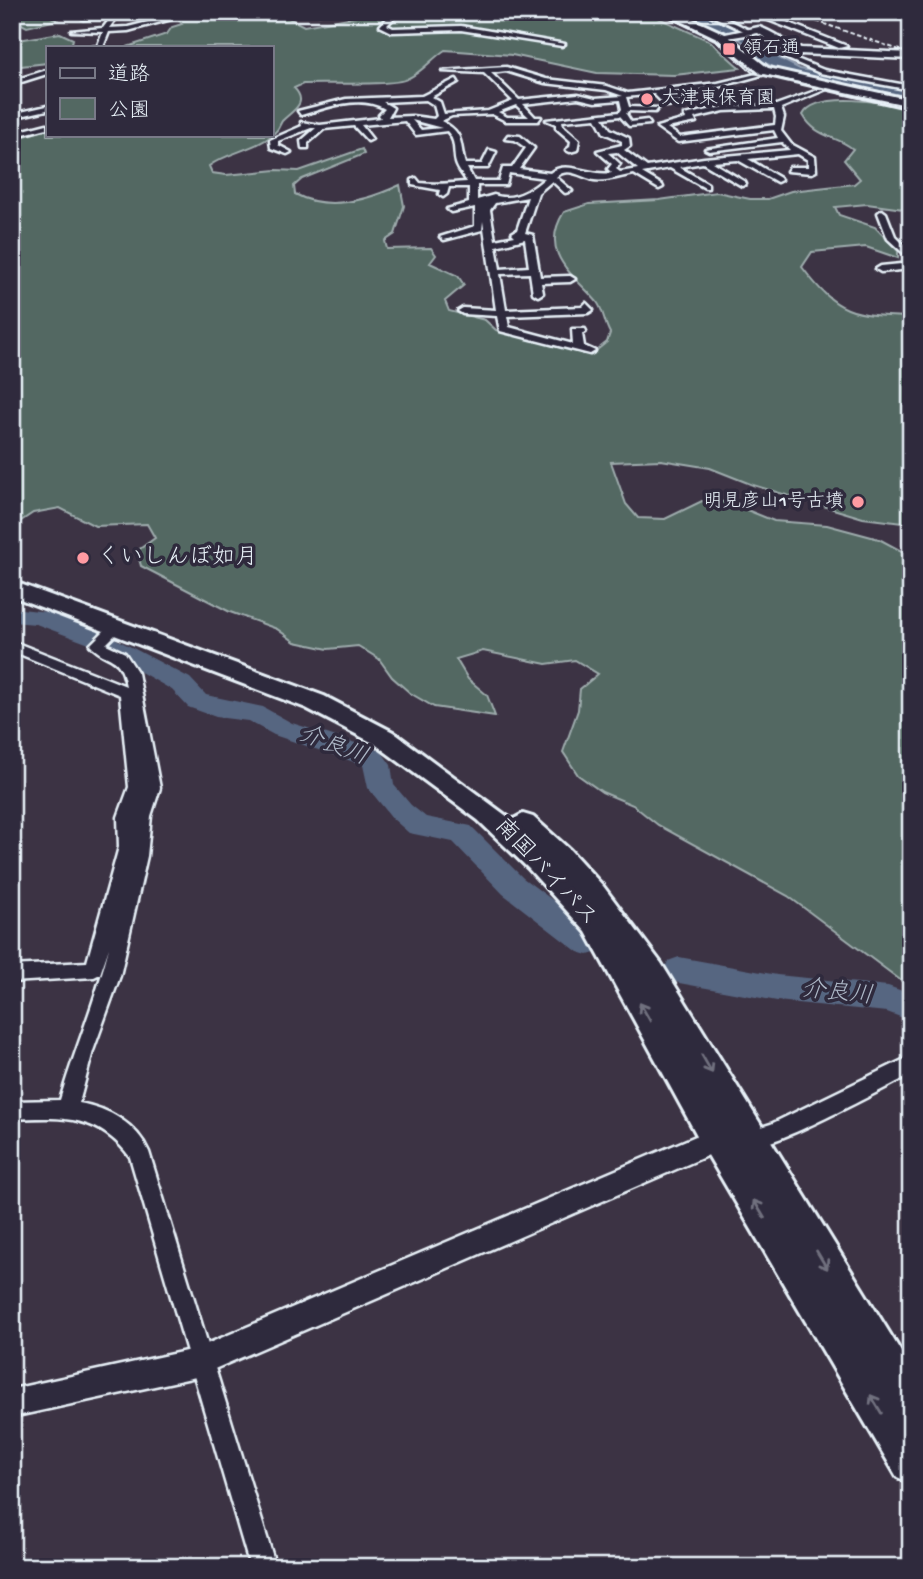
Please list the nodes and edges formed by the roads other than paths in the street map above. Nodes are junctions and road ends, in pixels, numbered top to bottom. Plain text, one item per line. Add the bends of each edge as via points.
1 (386, 12) edge
2 (668, 12) edge
3 (706, 12) edge
4 (752, 12) edge
5 (118, 13) edge
6 (283, 13) edge
7 (328, 13) edge
8 (143, 14) dead end
9 (152, 16) dead end
10 (338, 18) dead end
11 (111, 20) junction
12 (172, 21) dead end
13 (749, 30) junction
14 (74, 31) dead end
15 (106, 33) junction
16 (725, 35) junction
17 (138, 36) dead end
18 (562, 44) dead end
19 (100, 46) edge
20 (808, 51) junction
21 (862, 54) junction
22 (911, 59) edge
23 (898, 68) dead end
24 (445, 71) dead end
25 (486, 71) junction
26 (537, 71) dead end
27 (46, 72) edge
28 (516, 72) junction
29 (767, 72) junction
30 (46, 81) edge
31 (456, 81) dead end
32 (12, 83) edge
33 (827, 86) junction
34 (908, 86) edge
35 (655, 91) junction
36 (12, 92) edge
37 (569, 97) junction
38 (625, 97) junction
39 (424, 98) junction
40 (377, 100) junction
41 (443, 101) dead end
42 (691, 101) dead end
43 (27, 102) dead end
44 (517, 102) junction
45 (911, 104) edge
46 (12, 106) edge
47 (780, 106) junction
48 (46, 108) edge
49 (799, 109) dead end
50 (655, 110) dead end
51 (624, 111) junction
52 (493, 112) junction
53 (300, 114) dead end
54 (456, 114) junction
55 (12, 116) edge
56 (532, 116) dead end
57 (598, 116) junction
58 (588, 117) junction
59 (334, 118) dead end
60 (439, 119) junction
61 (385, 120) junction
62 (550, 120) junction
63 (693, 120) junction
64 (408, 121) junction
65 (647, 122) dead end
66 (358, 123) junction
67 (12, 124) edge
68 (307, 125) joint
69 (46, 126) edge
70 (321, 127) junction
71 (776, 127) junction
72 (456, 132) junction
73 (16, 134) edge
74 (719, 135) junction
75 (414, 137) junction
76 (508, 137) dead end
77 (368, 139) dead end
78 (783, 140) junction
79 (305, 146) dead end
80 (619, 149) junction
81 (709, 149) dead end
82 (601, 151) junction
83 (287, 152) dead end
84 (492, 152) dead end
85 (799, 152) junction
86 (741, 158) junction
87 (704, 160) junction
88 (672, 166) junction
89 (462, 169) junction
90 (790, 169) dead end
91 (645, 170) junction
92 (514, 171) junction
93 (634, 171) junction
94 (618, 174) junction
95 (551, 176) junction
96 (731, 176) junction
97 (597, 178) junction
98 (416, 180) dead end
99 (777, 180) dead end
100 (472, 184) junction
101 (742, 184) dead end
102 (659, 187) dead end
103 (612, 190) dead end
104 (568, 191) dead end
105 (535, 197) junction
106 (491, 201) junction
107 (473, 204) junction
108 (451, 209) dead end
109 (882, 213) dead end
110 (477, 215) junction
111 (516, 233) dead end
112 (444, 237) dead end
113 (491, 244) junction
114 (911, 257) edge
115 (911, 266) edge
116 (881, 269) dead end
117 (494, 272) junction
118 (533, 275) junction
119 (570, 279) dead end
120 (538, 293) dead end
121 (586, 306) dead end
122 (463, 311) dead end
123 (500, 313) junction
124 (529, 318) dead end
125 (581, 331) dead end
126 (532, 336) junction
127 (12, 576) edge
128 (12, 588) edge
129 (115, 628) junction
130 (12, 646) edge
131 (122, 897) junction
132 (12, 974) edge
133 (911, 1065) edge
134 (68, 1108) junction
135 (12, 1110) edge
136 (717, 1139) junction
137 (749, 1140) junction
138 (201, 1360) junction
139 (12, 1403) edge
140 (911, 1404) edge
141 (911, 1463) edge
142 (263, 1567) edge

1 - 18 street via 393,16 383,26 392,30 461,29
2 - 16 highway
3 - 13 street
4 - 21 main road
5 - 11 street
5 - 11 street via 83,20
6 - 7 street via 308,17
7 - 10 street
8 - 9 street
11 - 15 street
12 - 15 street
13 - 16 main road
13 - 20 main road via 766,32 781,45
14 - 15 street
15 - 17 street
15 - 19 street
16 - 29 highway via 753,65
20 - 21 main road
20 - 34 street via 786,57 822,72
21 - 22 main road
21 - 23 main road
24 - 25 street
25 - 28 street
25 - 44 street
26 - 28 street
27 - 32 street
28 - 38 street via 545,81 607,88
29 - 33 highway
29 - 35 street via 718,85
30 - 36 street
31 - 39 street
33 - 45 highway
33 - 47 street
35 - 38 street
35 - 42 street via 666,104
37 - 38 street
37 - 44 street
37 - 58 street
38 - 51 street
39 - 40 street
39 - 60 street via 435,102
40 - 53 street via 358,99
40 - 61 street via 389,108
41 - 54 street via 448,101
43 - 46 street
44 - 52 street
44 - 56 street
47 - 49 street
47 - 63 street via 724,109 687,117
47 - 71 street
48 - 55 street
50 - 51 street
51 - 57 street
51 - 65 street via 629,124
52 - 54 street
52 - 62 street via 506,118
54 - 60 street
57 - 58 street
57 - 80 street via 607,131 626,140 626,146
58 - 62 street
59 - 70 street
60 - 64 street
60 - 72 street
61 - 64 street
61 - 66 street
62 - 82 street via 560,123 575,140 572,149
63 - 74 street
63 - 74 street via 661,127 678,140
64 - 75 street
66 - 70 street
66 - 77 street
67 - 73 street
68 - 70 street
68 - 83 street via 274,140 274,146
69 - 73 street
70 - 79 street
71 - 74 street
71 - 78 street
72 - 75 street
72 - 75 street
72 - 89 street
76 - 92 street via 530,148
78 - 81 street
78 - 85 street
80 - 82 street
80 - 91 street
82 - 94 street via 616,164 612,169
84 - 89 street via 485,166
85 - 86 street
85 - 90 street via 812,159 812,170
86 - 87 street
86 - 99 street
87 - 88 street
87 - 96 street
88 - 91 street
88 - 96 street via 702,184
89 - 100 street
91 - 93 street
92 - 95 street
92 - 100 street via 506,170 503,183
93 - 94 street
93 - 102 street
94 - 97 street
95 - 97 street via 569,167
95 - 104 street
95 - 105 street
96 - 101 street
97 - 103 street
98 - 100 street via 416,186 444,191 445,185
100 - 107 street
105 - 106 street
105 - 111 street via 522,233
106 - 107 street
106 - 110 street via 479,206
106 - 113 street
107 - 108 street
107 - 110 street
109 - 114 street via 891,237
110 - 112 street via 478,229
113 - 117 street
113 - 118 street via 533,234
115 - 116 street
117 - 118 street
117 - 123 street
118 - 119 street
118 - 120 street
121 - 123 street via 588,310
122 - 123 street
123 - 126 street via 503,329
124 - 126 street
125 - 126 street via 576,331 584,349
127 -> 137 highway, 南国バイパス via 326,691 395,727 462,773 554,850 613,919 661,985
128 - 129 highway, 南国バイパス
129 - 131 street via 97,645 120,656 131,673 152,788
136 -> 129 highway, 南国バイパス via 596,924 487,813 384,738 315,702
130 - 131 street via 127,692 137,787 126,817
131 - 132 street via 94,970
131 - 134 street via 104,1003
133 - 137 street via 775,1132
134 - 135 street
134 - 138 street via 116,1126 139,1152
136 - 137 street
136 - 138 street
141 -> 136 highway, 南国バイパス
137 -> 140 highway, 南国バイパス
138 - 139 street
138 - 142 street

